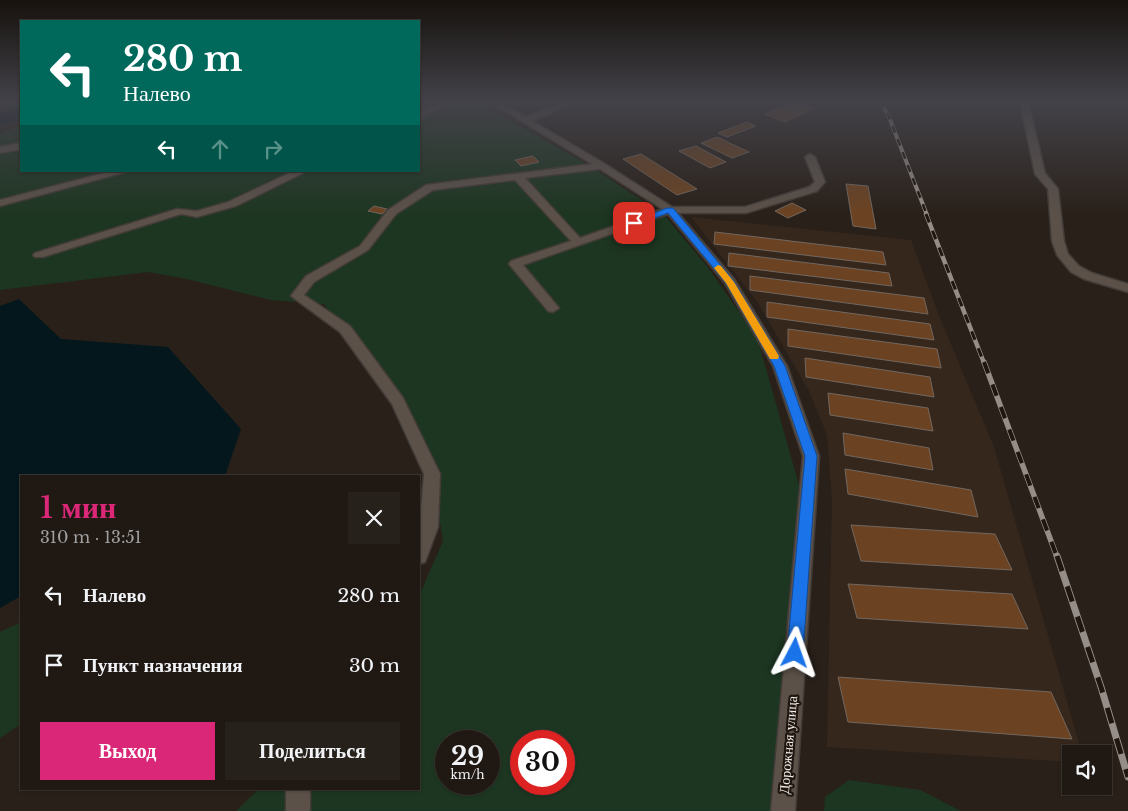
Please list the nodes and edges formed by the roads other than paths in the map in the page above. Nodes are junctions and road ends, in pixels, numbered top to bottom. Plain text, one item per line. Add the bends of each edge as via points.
1 (555, 139) edge
2 (1032, 139) edge
3 (20, 146) edge
4 (0, 150) edge
5 (810, 157) dead end
6 (602, 166) junction
7 (120, 172) edge
8 (300, 172) edge
9 (518, 177) junction
10 (0, 203) edge
11 (670, 210) junction
12 (579, 243) junction
13 (38, 255) dead end
14 (1128, 288) edge
15 (552, 308) dead end
16 (420, 553) edge
17 (298, 790) edge
18 (298, 811) edge
19 (783, 811) edge

1 - 6 street, Дорожная улица
2 - 14 street via 1040,174 1053,189 1058,241 1063,255 1075,269 1088,276
3 - 4 street
5 - 11 street via 820,182 813,189 746,210
6 - 9 street
6 - 11 street, Дорожная улица
7 - 10 street
8 - 13 street via 232,204 197,214 181,211
9 - 12 street
9 - 16 street via 430,187 392,212 364,248 310,280 297,296 345,329 398,402 432,474 430,527
11 - 12 street
11 - 19 street, Дорожная улица via 730,282 780,366 811,456
12 - 15 street via 515,264
17 - 18 street

